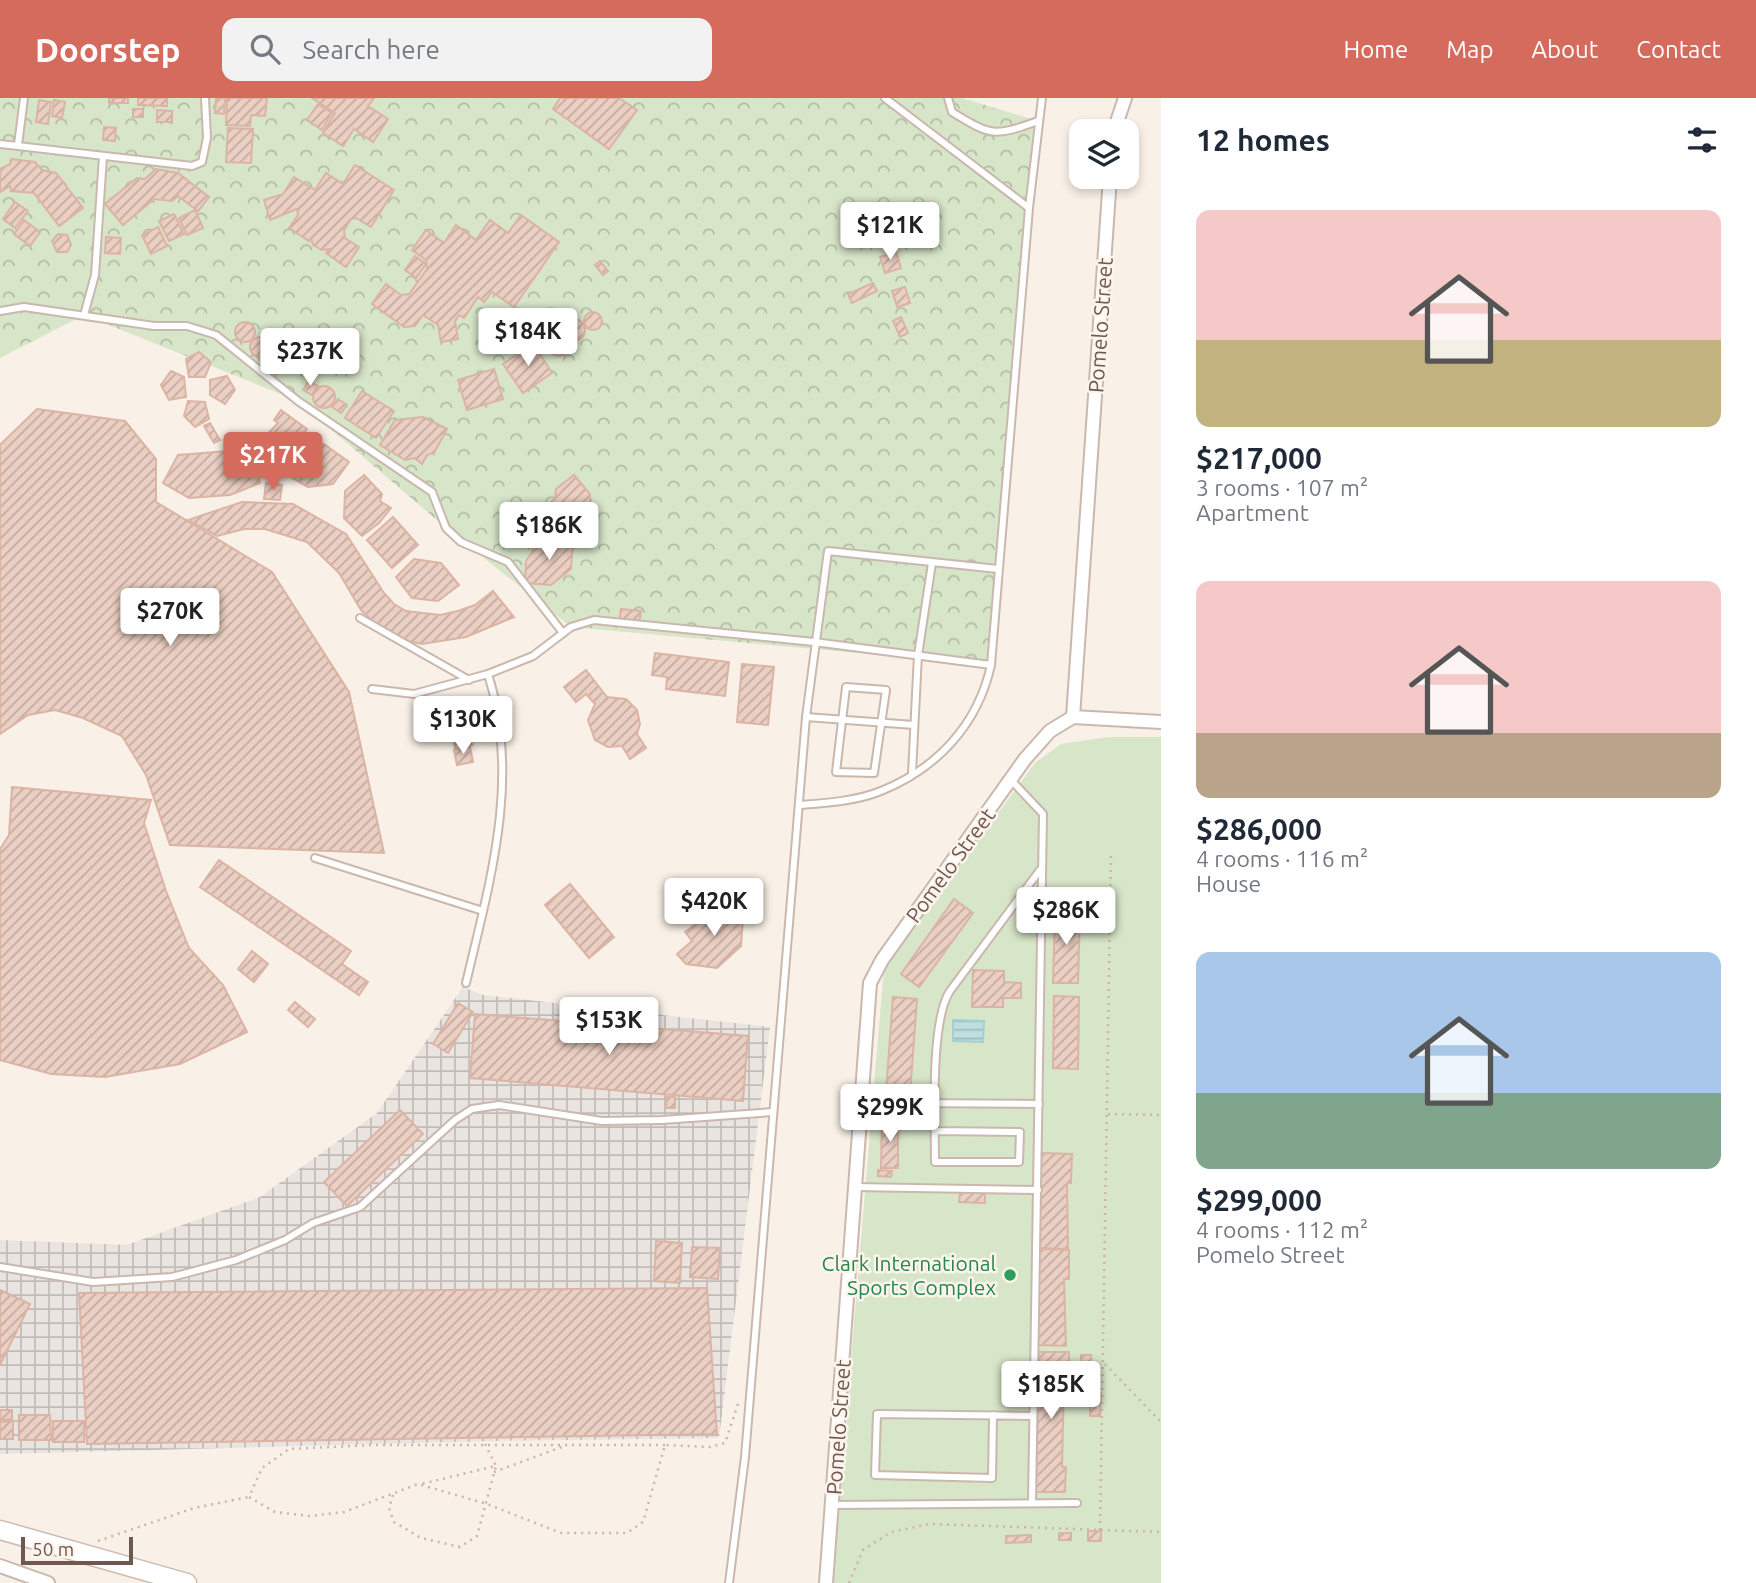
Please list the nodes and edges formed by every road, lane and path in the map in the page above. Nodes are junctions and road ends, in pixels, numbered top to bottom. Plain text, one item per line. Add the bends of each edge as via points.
1 (24, 98) edge
2 (205, 98) edge
3 (885, 98) edge
4 (948, 98) edge
5 (1042, 98) edge
6 (1125, 98) edge
7 (1118, 119) edge
8 (1038, 121) junction
9 (0, 144) edge
10 (18, 145) junction
11 (103, 157) junction
12 (1109, 189) edge
13 (1029, 208) junction
14 (0, 311) edge
15 (84, 315) junction
16 (932, 563) junction
17 (998, 569) junction
18 (359, 618) dead end
19 (562, 633) junction
20 (814, 642) junction
21 (918, 655) junction
22 (991, 665) junction
23 (488, 674) junction
24 (469, 680) junction
25 (372, 689) dead end
26 (806, 717) junction
27 (1073, 717) junction
28 (844, 720) junction
29 (1161, 722) edge
30 (882, 723) junction
31 (914, 726) junction
32 (912, 774) junction
33 (1012, 781) junction
34 (801, 806) junction
35 (1111, 852) dead end
36 (315, 858) dead end
37 (1041, 869) junction
38 (483, 911) junction
39 (466, 983) dead end
40 (935, 1102) junction
41 (908, 1103) dead end
42 (1038, 1104) junction
43 (773, 1112) junction
44 (1107, 1114) junction
45 (1161, 1115) edge
46 (935, 1130) junction
47 (854, 1187) junction
48 (1038, 1190) junction
49 (0, 1268) edge
50 (1103, 1363) junction
51 (751, 1380) junction
52 (993, 1415) junction
53 (1033, 1416) junction
54 (1161, 1422) edge
55 (485, 1444) junction
56 (570, 1444) junction
57 (665, 1445) junction
58 (496, 1466) junction
59 (494, 1472) junction
60 (418, 1484) junction
61 (393, 1494) junction
62 (248, 1497) junction
63 (1031, 1503) junction
64 (1077, 1503) dead end
65 (487, 1504) junction
66 (833, 1505) junction
67 (0, 1530) edge
68 (1100, 1530) junction
69 (1161, 1532) edge
70 (94, 1542) dead end
71 (0, 1566) edge
72 (826, 1579) edge
73 (48, 1583) edge
74 (187, 1583) edge
75 (729, 1583) edge
76 (849, 1583) edge

1 - 10 lane
2 - 11 lane via 207,138 202,162 192,166
3 - 13 lane
4 - 8 lane via 952,112 986,133
5 - 8 lane
6 - 7 street
8 - 13 lane
9 - 10 lane
10 - 11 lane
11 - 15 lane via 95,275
12 - 27 street, Pomelo Street
13 - 17 lane
14 - 15 lane via 24,307
15 - 19 lane via 154,326 187,326 216,335 298,401 432,492 446,528 461,542 508,562
16 - 17 lane
16 - 20 lane via 828,551
16 - 21 lane
17 - 22 lane
18 - 24 lane
19 - 20 lane via 594,620
19 - 23 lane via 533,656
20 - 21 lane
20 - 26 lane
21 - 22 lane
21 - 31 lane
22 - 32 lane via 984,695 965,729 940,755
23 - 24 lane
23 - 38 lane via 499,717 503,797 499,844
24 - 25 lane via 415,694
26 - 28 lane
26 - 34 lane
27 - 29 street
27 - 33 street, Pomelo Street via 1049,732
28 - 30 lane
28 - 30 lane via 846,687 886,690
28 - 30 lane via 836,772 874,773
30 - 31 lane
31 - 32 lane
32 - 34 lane via 881,791
33 - 37 lane via 1042,811
33 - 47 street, Pomelo Street via 870,983
34 - 43 lane
35 - 44 path
36 - 38 lane
37 - 40 lane via 943,1001
37 - 42 lane
38 - 39 lane
40 - 41 lane
40 - 42 lane
40 - 46 lane
42 - 48 lane
43 - 49 lane via 644,1121 581,1119 520,1106 472,1109 360,1207 313,1223 236,1260 172,1277 93,1282
43 - 51 lane
44 - 45 path
44 - 50 path
46 - 46 lane via 1020,1132 1019,1162 936,1162
47 - 48 lane
47 - 66 street, Pomelo Street
48 - 53 lane
50 - 54 path
50 - 68 path
51 - 57 path via 733,1410 725,1443
51 - 75 lane
52 - 52 lane via 877,1414 875,1475 992,1478
52 - 53 lane
53 - 63 lane
55 - 56 path
55 - 58 path
55 - 62 path via 289,1449 262,1468
56 - 57 path
56 - 59 path
57 - 65 path via 643,1522 627,1533 561,1533
58 - 59 path
58 - 60 path
59 - 65 path
60 - 61 path
60 - 65 path
61 - 62 path via 344,1512 310,1516 275,1512
61 - 65 path via 389,1508 394,1522 421,1538 460,1547 477,1536
62 - 70 path via 194,1508
63 - 64 lane
63 - 66 lane
66 - 72 street, Pomelo Street
67 - 74 main road
68 - 69 path
68 - 76 path via 930,1524 891,1532 863,1550
71 - 73 street

